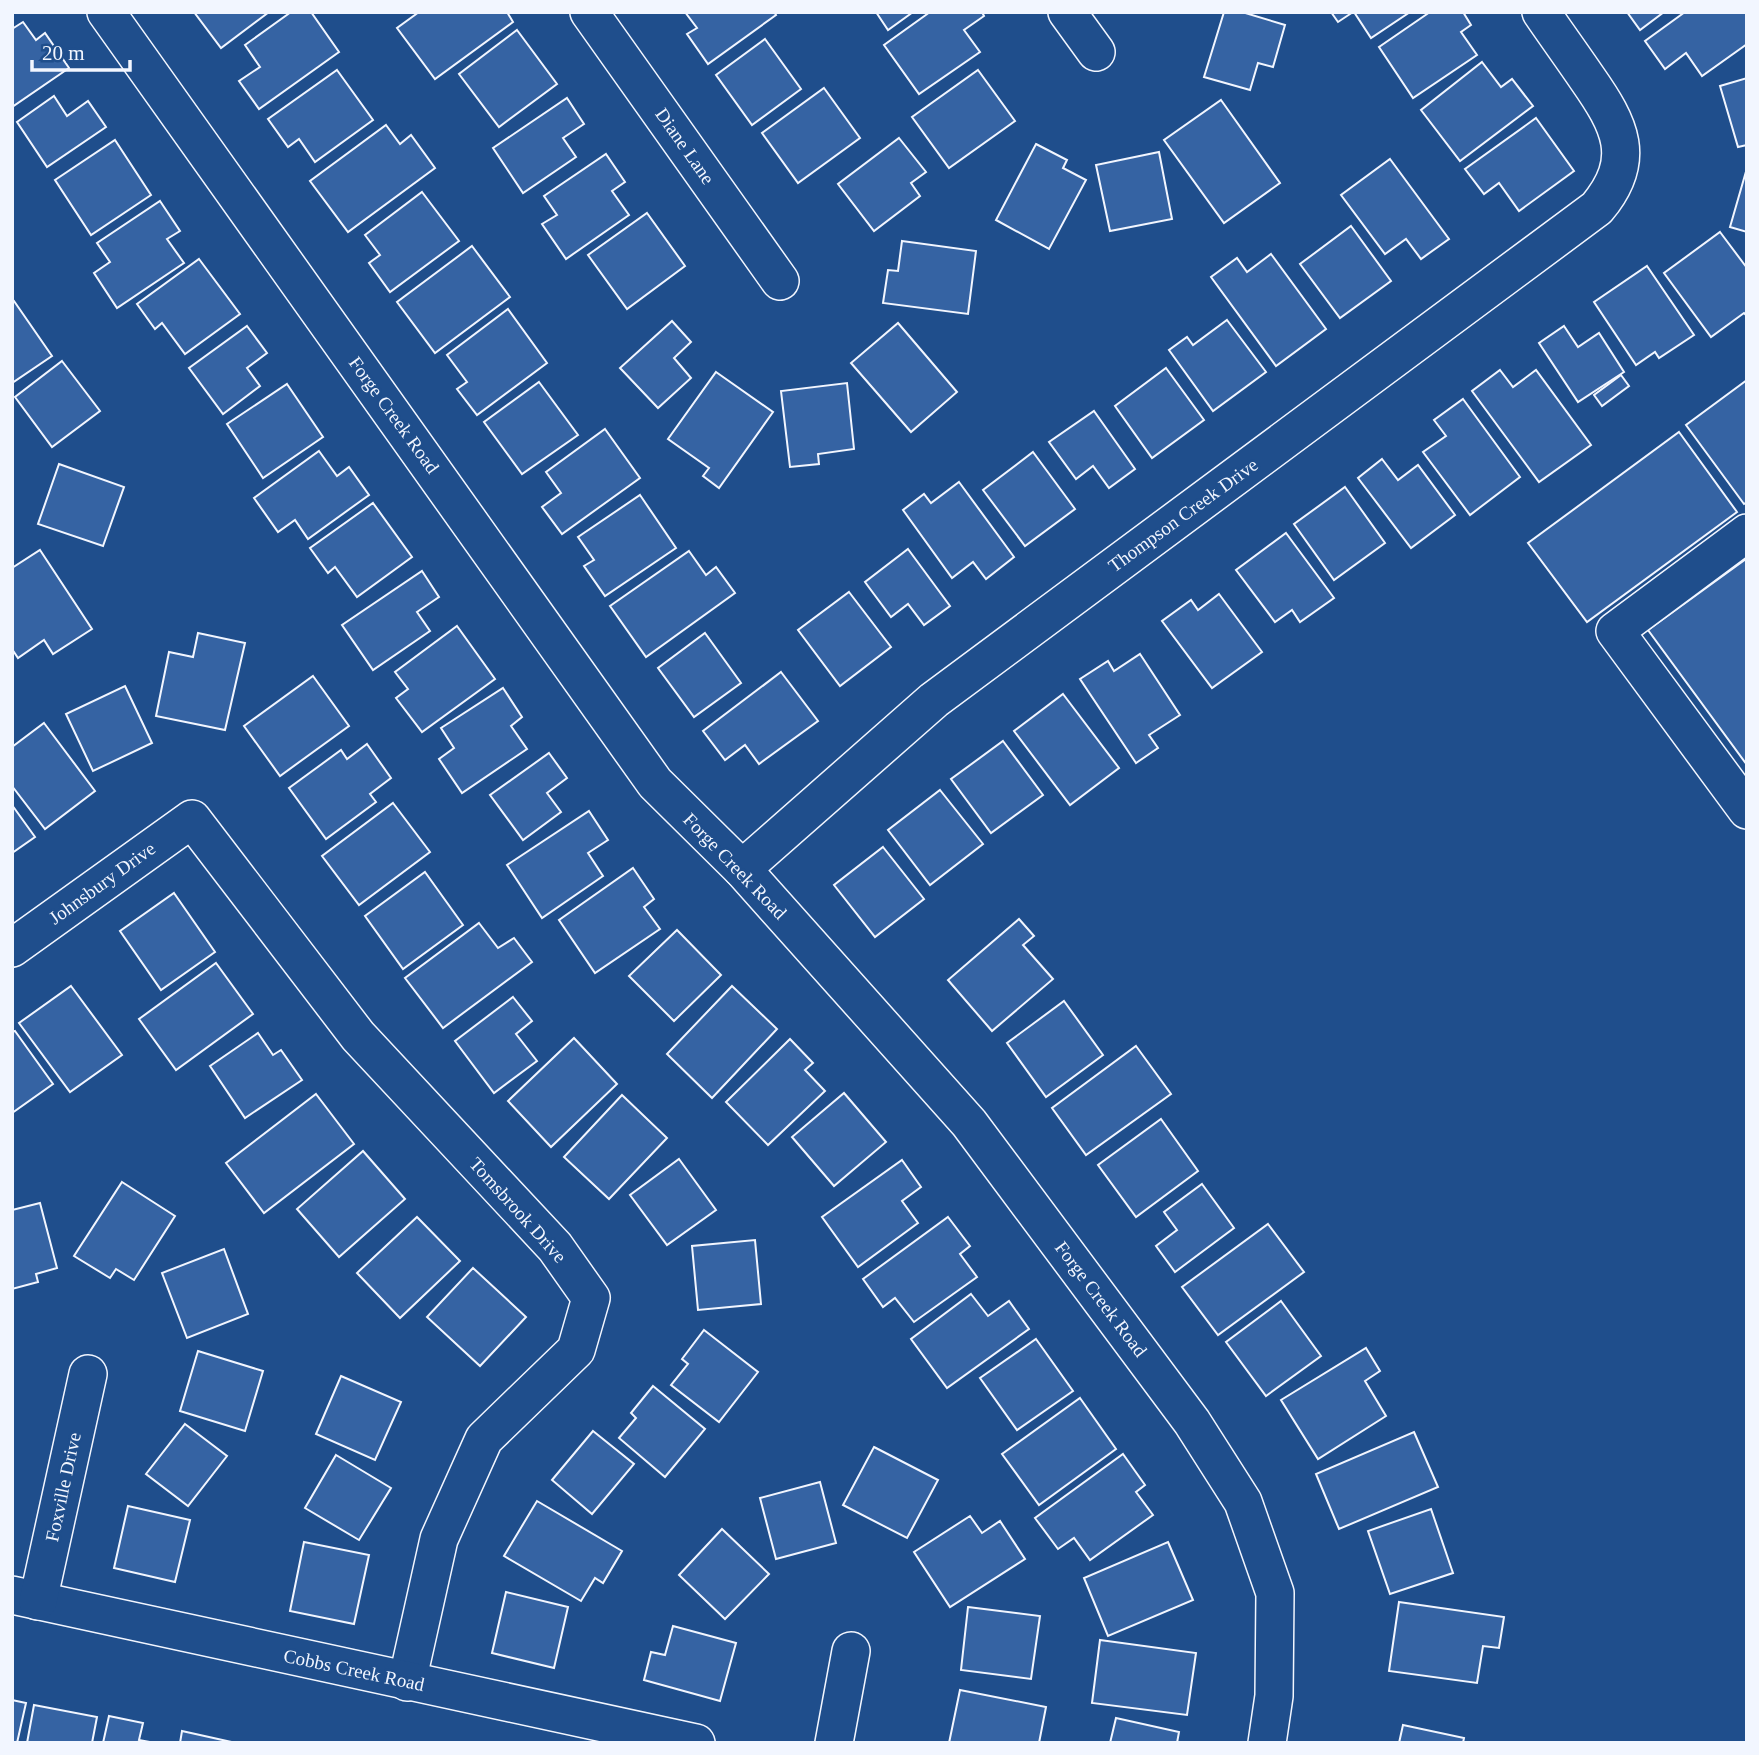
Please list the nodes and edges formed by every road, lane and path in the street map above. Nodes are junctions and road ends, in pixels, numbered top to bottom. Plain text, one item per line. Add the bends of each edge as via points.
1 (106, 12) edge
2 (589, 12) edge
3 (1067, 12) edge
4 (1541, 12) edge
5 (1096, 52) dead end
6 (780, 281) dead end
7 (1747, 533) edge
8 (1747, 810) edge
9 (192, 818) joint
10 (741, 869) junction
11 (12, 948) edge
12 (88, 1374) dead end
13 (25, 1598) edge
14 (851, 1651) dead end
15 (407, 1682) junction
16 (696, 1743) edge
17 (835, 1743) edge
18 (1267, 1743) edge

1 - 10 street, Forge Creek Road via 655,783
2 - 6 street, Diane Lane
3 - 5 street
4 - 10 street, Thompson Creek Drive via 1612,115 1622,147 1616,180 1597,208 934,699
7 - 8 street via 1615,631
9 - 11 street, Johnsbury Drive
9 - 15 street, Tomsbrook Drive via 358,1036 555,1247 591,1298 576,1350 484,1439 439,1539
10 - 18 street, Forge Creek Road via 969,1123 1192,1422 1243,1502 1275,1593 1274,1696
12 - 13 street, Foxville Drive
13 - 15 street, Cobbs Creek Road
14 - 17 street
15 - 16 street, Cobbs Creek Road

